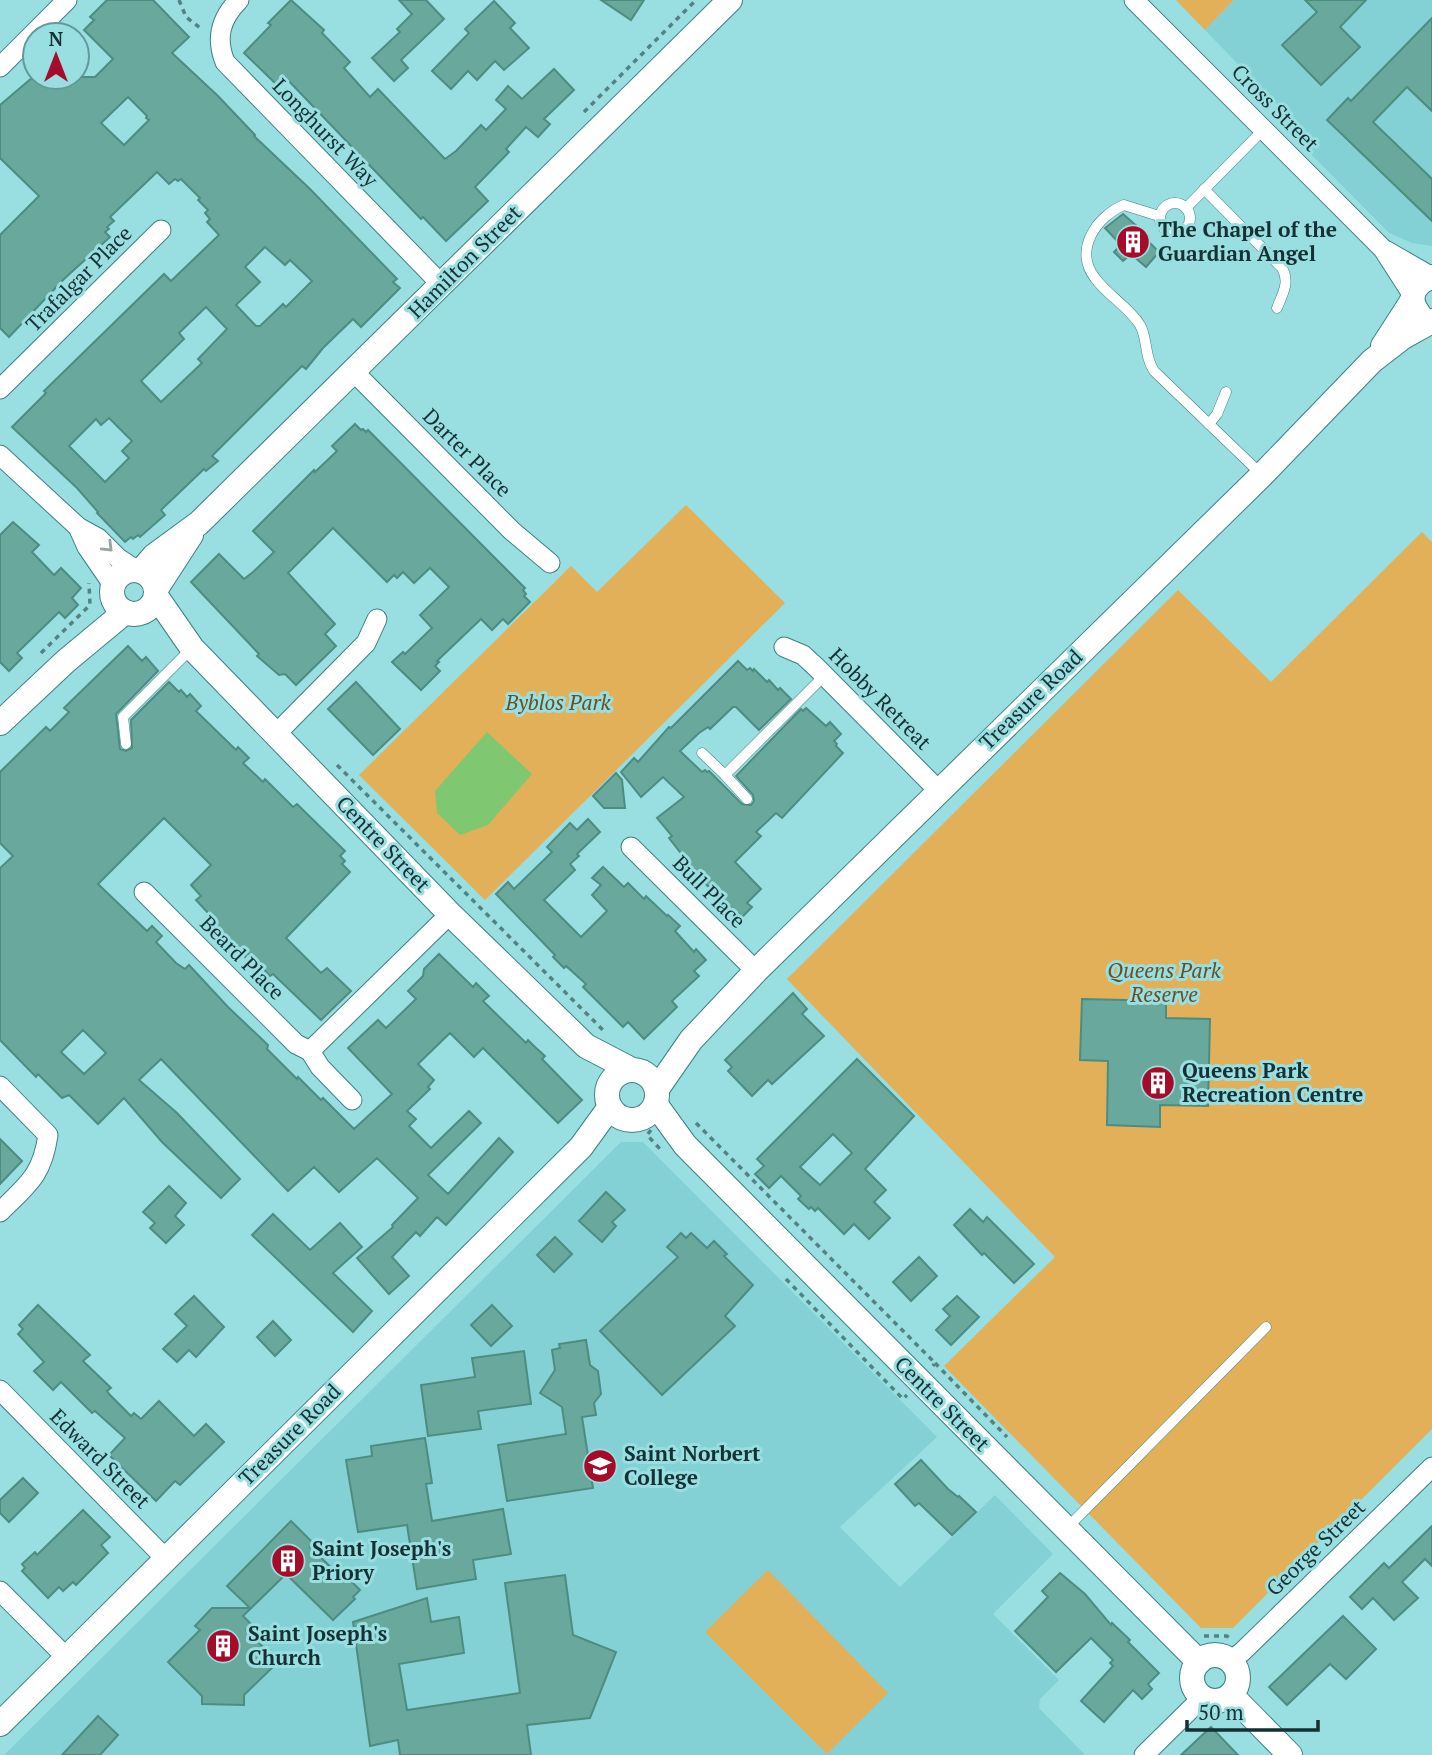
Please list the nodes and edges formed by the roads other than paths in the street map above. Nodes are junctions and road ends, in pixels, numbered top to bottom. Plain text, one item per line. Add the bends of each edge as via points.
1 (67, 0) edge
2 (239, 0) edge
3 (730, 0) edge
4 (1134, 0) edge
5 (0, 67) edge
6 (1264, 129) junction
7 (1204, 189) junction
8 (1186, 208) junction
9 (1159, 216) junction
10 (160, 230) dead end
11 (1383, 249) junction
12 (1432, 277) edge
13 (442, 285) junction
14 (1412, 298) junction
15 (1277, 308) dead end
16 (1432, 321) edge
17 (1373, 361) junction
18 (354, 372) junction
19 (0, 389) edge
20 (1226, 391) dead end
21 (1209, 424) junction
22 (0, 455) edge
23 (1262, 475) junction
24 (78, 527) junction
25 (550, 563) dead end
26 (132, 590) junction
27 (377, 619) dead end
28 (188, 643) junction
29 (784, 647) dead end
30 (825, 675) junction
31 (0, 723) edge
32 (276, 734) junction
33 (126, 744) dead end
34 (702, 753) dead end
35 (725, 775) junction
36 (938, 790) junction
37 (747, 799) dead end
38 (631, 847) dead end
39 (144, 892) dead end
40 (450, 914) junction
41 (756, 971) junction
42 (310, 1052) junction
43 (0, 1086) edge
44 (634, 1096) junction
45 (352, 1100) dead end
46 (0, 1212) edge
47 (1266, 1327) dead end
48 (0, 1390) edge
49 (1432, 1467) edge
50 (1066, 1529) junction
51 (167, 1560) junction
52 (0, 1591) edge
53 (67, 1658) junction
54 (1230, 1661) junction
55 (1199, 1662) junction
56 (1231, 1695) junction
57 (1203, 1697) junction
58 (0, 1724) edge
59 (1144, 1755) edge
60 (1290, 1755) edge

1 - 5 street
2 - 13 street, Longhurst Way via 226,16 219,39 231,69
3 - 13 street, Hamilton Street
4 - 6 street, Cross Street
6 - 7 lane
6 - 11 street, Cross Street
7 - 8 lane
7 - 15 lane via 1287,276
8 - 9 lane via 1170,204
8 - 9 lane via 1190,222 1179,233 1164,230
9 - 21 lane via 1125,205 1115,209 1087,241 1088,266 1142,327 1146,355 1154,371
10 - 19 street, Trafalgar Place
11 - 12 street, Cross Street
11 - 14 street, Cross Street
12 - 14 street, Treasure Road via 1416,286
13 - 18 street, Hamilton Street
14 - 16 street via 1415,311
14 - 17 street, Treasure Road
16 - 17 street, Treasure Road
17 - 23 street, Treasure Road
18 - 25 street, Darter Place via 512,531
18 - 26 street, Hamilton Street via 199,523 154,556
20 - 21 lane
21 - 23 lane
22 - 24 street, Centre Street
23 - 36 street, Treasure Road
24 - 26 street, Centre Street via 87,547
24 -> 26 street, Centre Street via 98,538 118,558
26 - 28 street, Centre Street
26 - 31 street, Hamilton Street
27 - 32 street via 366,643
28 - 32 street, Centre Street
28 - 33 lane via 123,717
29 - 30 street, Hobby Retreat via 803,655
30 - 35 lane
30 - 36 street, Hobby Retreat
32 - 40 street, Centre Street
34 - 35 lane
35 - 37 lane
36 - 41 street, Treasure Road
38 - 41 street, Bull Place
39 - 42 street, Beard Place via 296,1044
40 - 42 street
40 - 44 street, Centre Street
41 - 44 street, Treasure Road
42 - 45 street, Beard Place
43 - 46 street via 48,1135 40,1169
44 - 50 street, Centre Street
44 - 51 street, Treasure Road
47 - 50 lane
48 - 51 street, Edward Street
49 - 54 street, George Street
50 - 55 street, Centre Street
51 - 53 street, Treasure Road
52 - 53 street
53 - 58 street, Treasure Road
54 - 55 street via 1212,1656
54 - 56 street via 1238,1675
55 - 57 street via 1193,1681
56 - 57 street via 1217,1701
56 - 60 street
57 - 59 street

